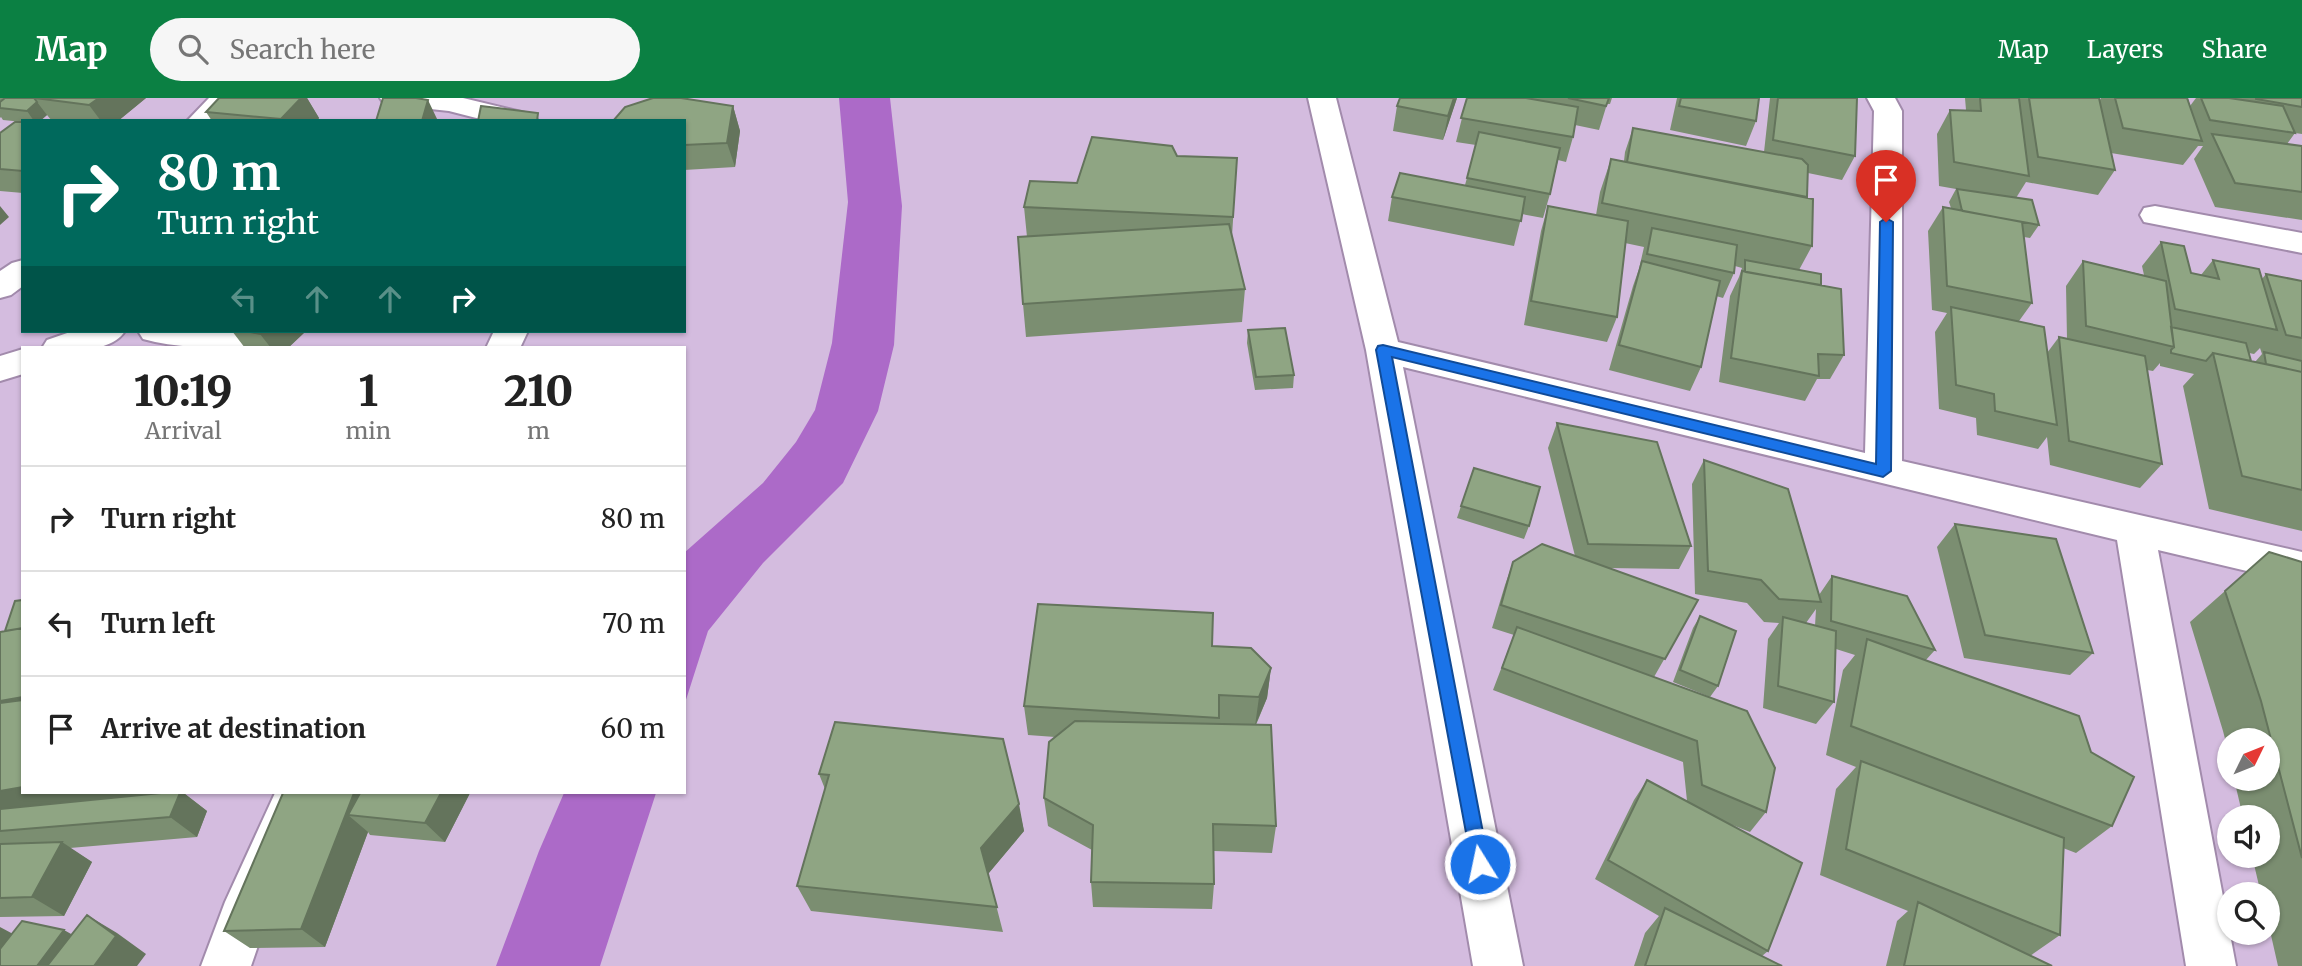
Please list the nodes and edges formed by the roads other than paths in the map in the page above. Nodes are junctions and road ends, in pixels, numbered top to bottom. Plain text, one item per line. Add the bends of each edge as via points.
1 (225, 98) edge
2 (394, 98) edge
3 (1322, 98) edge
4 (1881, 98) edge
5 (203, 119) edge
6 (516, 119) edge
7 (2155, 215) dead end
8 (2302, 243) edge
9 (21, 271) edge
10 (0, 287) edge
11 (102, 333) edge
12 (173, 333) edge
13 (236, 340) dead end
14 (65, 346) edge
15 (1383, 350) junction
16 (21, 362) edge
17 (0, 369) edge
18 (1883, 471) junction
19 (2135, 530) junction
20 (2302, 568) edge
21 (297, 794) edge
22 (226, 966) edge
23 (1498, 966) edge
24 (2211, 966) edge

1 - 5 street
2 - 6 street via 449,103
3 - 15 street
4 - 18 street via 1888,111
7 - 8 street
9 - 10 street
11 - 14 street
12 - 13 street
15 - 18 street
15 - 23 street
16 - 17 street
18 - 19 street
19 - 20 street
19 - 24 street
21 - 22 street

